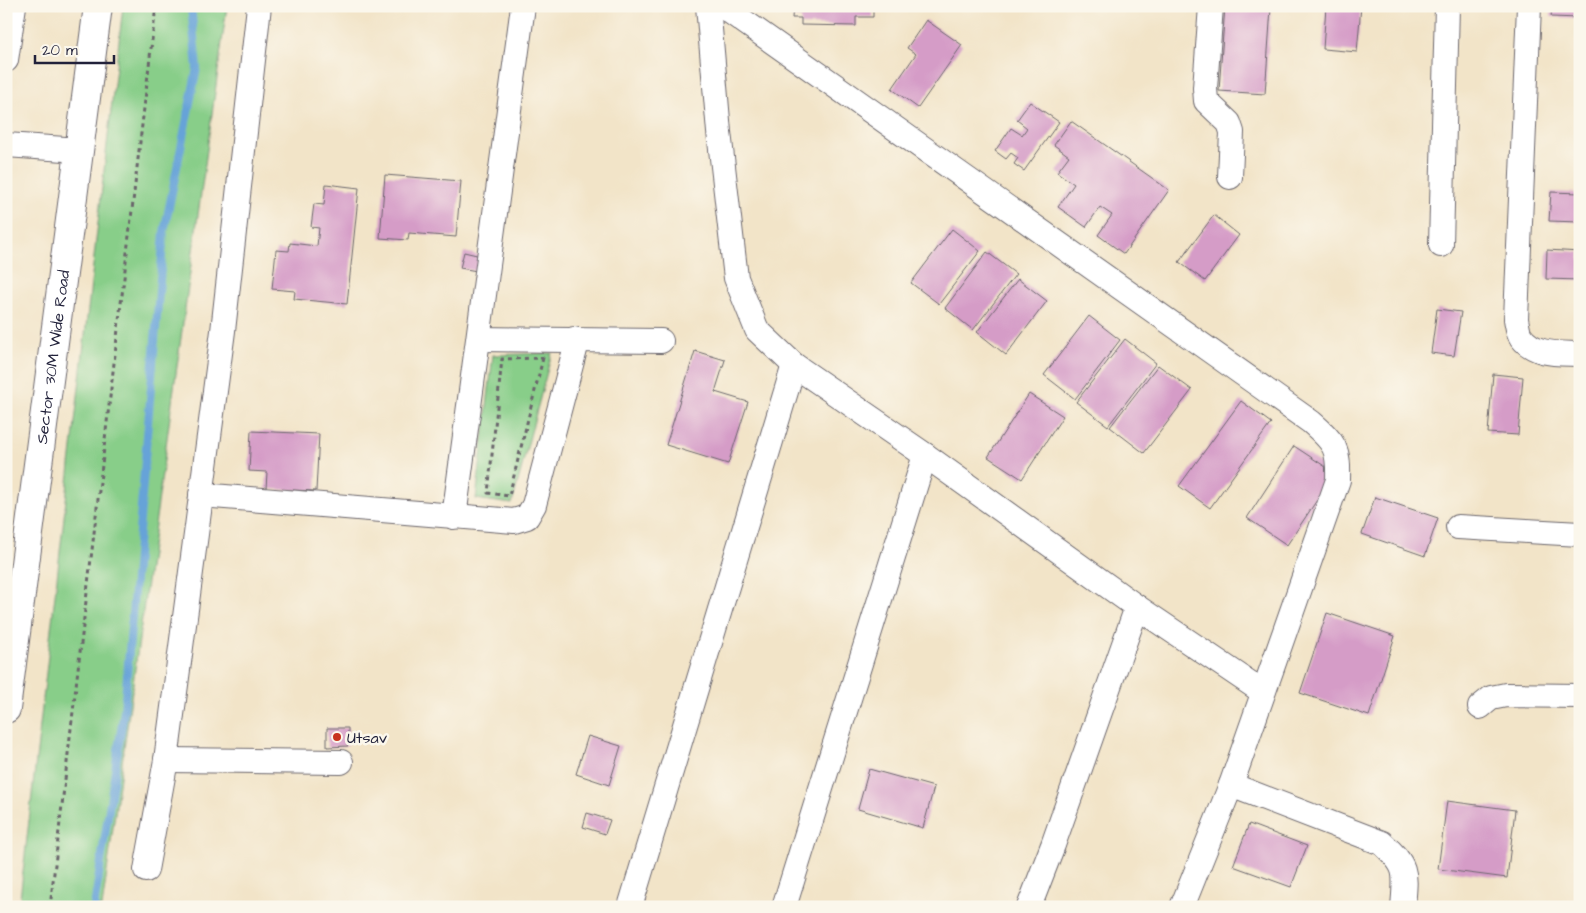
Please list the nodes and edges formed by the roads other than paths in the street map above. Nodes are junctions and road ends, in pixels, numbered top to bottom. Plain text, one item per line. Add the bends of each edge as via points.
1 (14, 6) edge
2 (98, 6) edge
3 (259, 6) edge
4 (523, 6) edge
5 (708, 6) edge
6 (722, 6) edge
7 (1211, 6) edge
8 (1447, 6) edge
9 (1529, 6) edge
10 (6, 60) edge
11 (6, 145) edge
12 (80, 150) junction
13 (1230, 177) dead end
14 (1441, 245) dead end
15 (479, 339) junction
16 (574, 339) junction
17 (661, 341) dead end
18 (1580, 354) edge
19 (794, 365) junction
20 (925, 455) junction
21 (201, 495) junction
22 (454, 517) junction
23 (1458, 527) dead end
24 (1580, 534) edge
25 (1137, 607) junction
26 (1263, 692) junction
27 (1580, 696) edge
28 (1480, 708) dead end
29 (6, 709) edge
30 (166, 760) junction
31 (341, 762) dead end
32 (1232, 785) junction
33 (146, 870) dead end
34 (630, 907) edge
35 (784, 907) edge
36 (1029, 907) edge
37 (1182, 907) edge
38 (1403, 907) edge

1 - 10 street
2 - 12 main road, Sector 30M Wide Road
3 - 21 street via 223,331
4 - 15 street
5 - 19 street via 736,278 757,330
6 - 26 street via 1311,422 1329,438 1339,458 1338,480
7 - 13 street via 1206,101 1229,123 1232,132
8 - 14 street
9 - 18 street via 1516,319 1521,337 1535,349
11 - 12 street
12 - 29 main road, Sector 30M Wide Road
15 - 16 street
15 - 22 street
16 - 17 street
16 - 22 street via 574,356 534,505 527,518 514,521
19 - 20 street
19 - 34 street
20 - 25 street
20 - 35 street
21 - 22 street
21 - 30 street
23 - 24 street
25 - 26 street
25 - 36 street
26 - 32 street
27 - 28 street via 1506,695 1491,698
30 - 31 street
30 - 33 street
32 - 37 street
32 - 38 street via 1382,843 1398,858 1405,876

